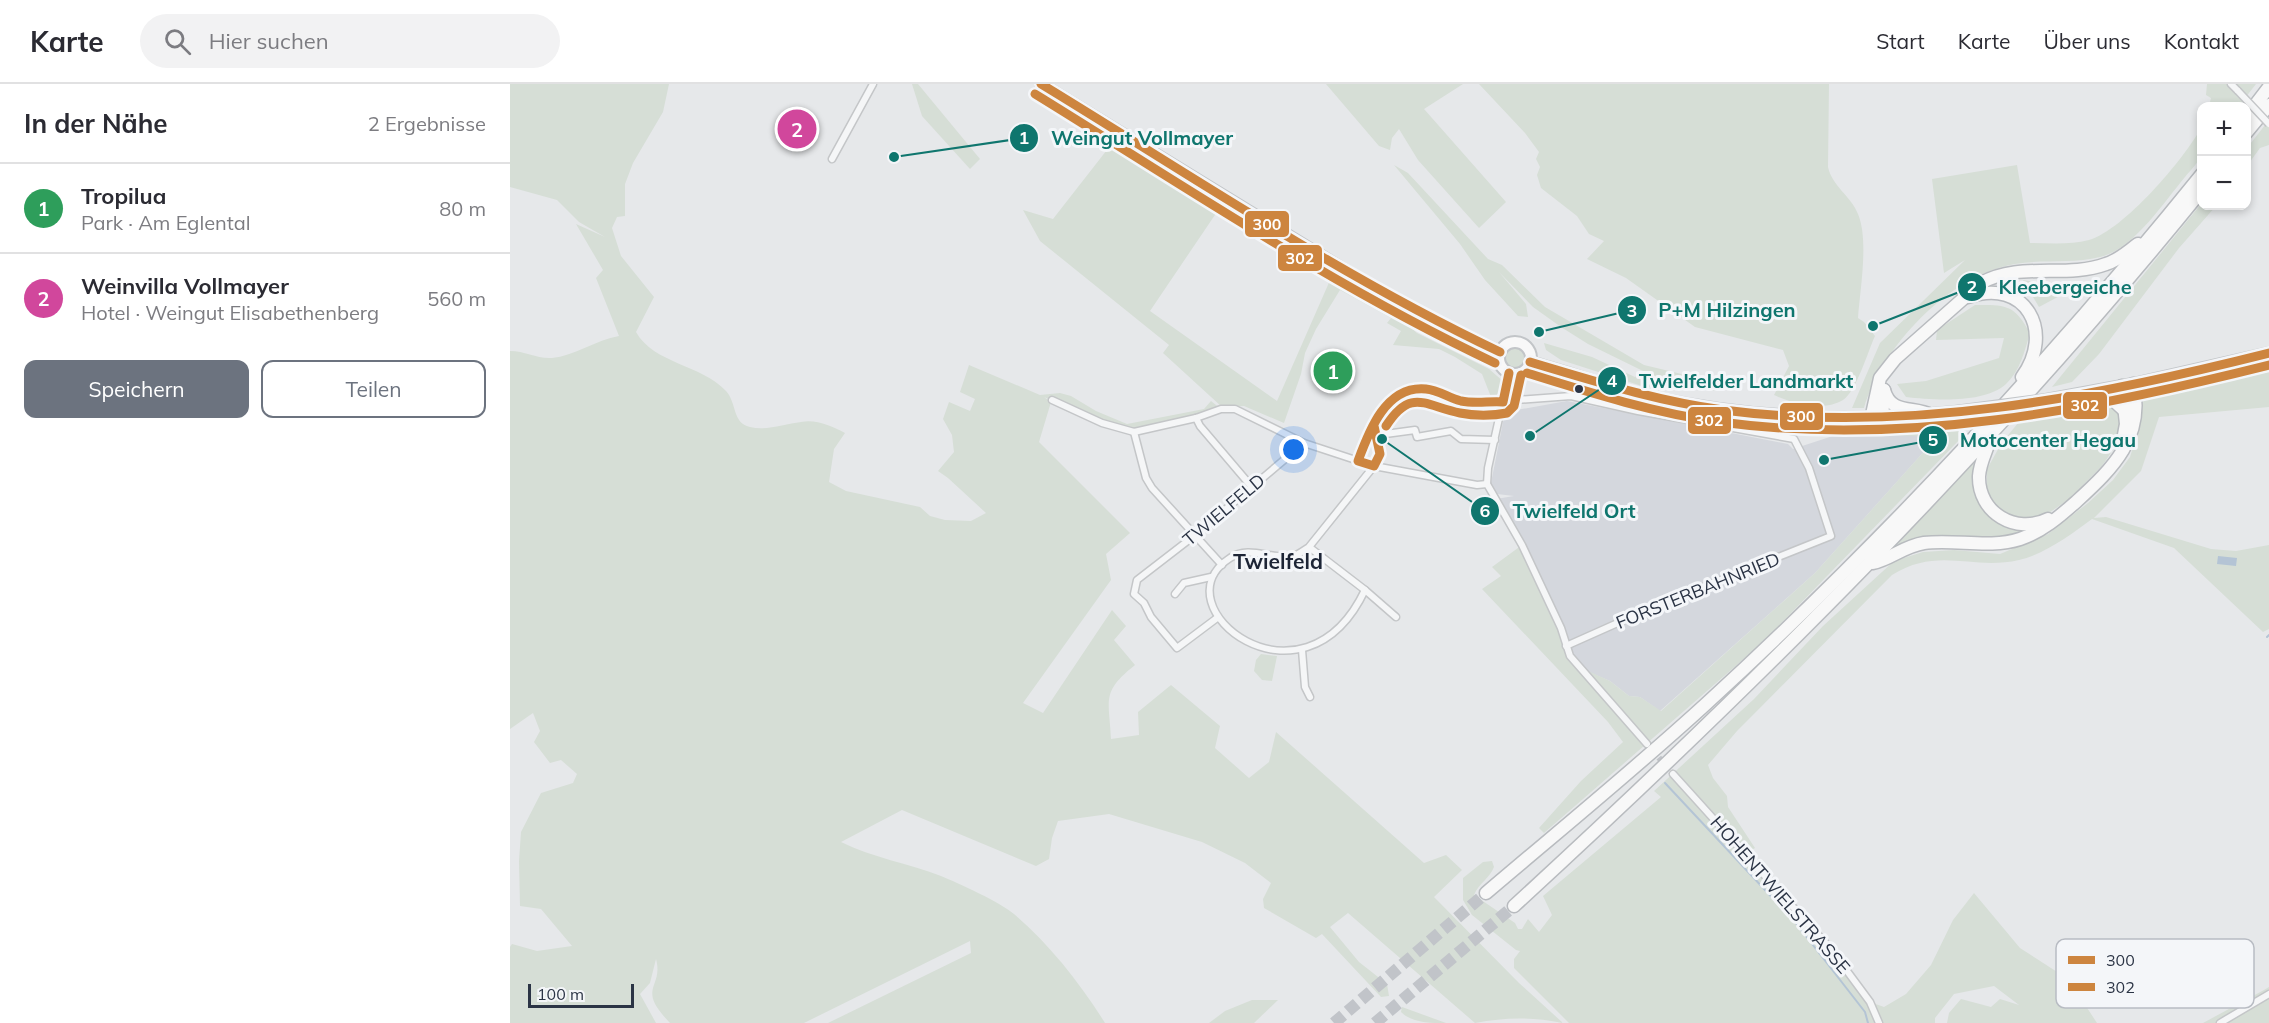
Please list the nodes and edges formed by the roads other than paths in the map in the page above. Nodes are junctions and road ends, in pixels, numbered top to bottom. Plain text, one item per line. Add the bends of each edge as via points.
1 (873, 84) edge
2 (1041, 84) edge
3 (2231, 84) edge
4 (2269, 87) edge
5 (2269, 105) edge
6 (2251, 112) edge
7 (2269, 124) edge
8 (2251, 129) edge
9 (832, 159) dead end
10 (2197, 180) edge
11 (2197, 196) edge
12 (2150, 237) junction
13 (1964, 298) junction
14 (1500, 352) junction
15 (2269, 353) edge
16 (1530, 362) junction
17 (1887, 370) junction
18 (1509, 373) junction
19 (2128, 385) junction
20 (1884, 390) junction
21 (2086, 393) junction
22 (2012, 396) junction
23 (1052, 400) dead end
24 (1503, 402) junction
25 (2125, 411) junction
26 (1931, 415) junction
27 (1197, 418) junction
28 (1876, 419) junction
29 (1134, 432) junction
30 (1991, 434) junction
31 (1378, 435) dead end
32 (1495, 440) junction
33 (1304, 443) junction
34 (1358, 461) junction
35 (1374, 466) junction
36 (1488, 484) junction
37 (1251, 486) junction
38 (1194, 536) junction
39 (1309, 547) junction
40 (1869, 564) junction
41 (1222, 565) junction
42 (1211, 577) junction
43 (1365, 590) junction
44 (1175, 594) dead end
45 (1396, 617) dead end
46 (1217, 618) junction
47 (1566, 646) junction
48 (1302, 650) junction
49 (1310, 697) dead end
50 (1647, 744) tunnel mouth
51 (1673, 774) tunnel mouth
52 (1485, 893) tunnel mouth
53 (1514, 906) tunnel mouth
54 (2269, 994) edge
55 (2254, 1003) edge
56 (2245, 1008) edge
57 (1879, 1023) edge
58 (2220, 1023) edge

1 - 9 street
2 - 14 main road via 1364,282
3 - 7 street, bridge
4 - 6 highway
5 - 8 highway
10 - 12 highway
11 - 30 highway
12 - 13 highway via 2109,263 2078,270 2008,272 1981,283
12 - 22 highway
13 - 17 highway via 1907,347
13 - 22 highway via 2001,292 2021,303 2033,319 2035,353 2013,387
14 - 16 main road via 1512,343 1521,344 1528,350
14 - 18 main road via 1500,364
15 - 19 main road
16 - 18 main road via 1522,372
16 - 28 main road via 1681,403 1753,414
17 - 20 highway
17 - 28 highway via 1878,384
18 - 24 street
19 - 21 main road
19 - 25 highway
19 - 40 highway via 2136,419 2124,451 2106,474 2048,525 2030,536 2007,542 1913,545
20 - 26 highway via 1899,409
20 - 28 highway
21 - 25 highway via 2113,400
21 - 26 main road, bridge
22 - 52 highway via 1757,656 1653,752
23 - 29 street via 1102,423
24 - 32 street
24 - 34 street via 1460,401 1428,389 1403,391 1384,407
24 - 47 street, FORSTERBAHNRIED via 1571,396 1794,439 1809,468 1831,536
25 - 30 highway via 2126,431 2115,455 2072,500 2038,523 2009,522 1986,504 1979,478
26 - 28 main road
27 - 29 street
27 - 33 street via 1235,409
27 - 37 street
29 - 38 street via 1152,489
30 - 40 highway
31 - 32 street via 1415,430 1417,437 1451,431 1461,439
32 - 36 street
33 - 34 street
33 - 37 street, TWIELFELD
34 - 35 street
35 - 36 street
35 - 39 street
36 - 47 street via 1522,545
37 - 38 street, TWIELFELD
38 - 41 street
38 - 46 street, TWIELFELD via 1137,580 1134,594 1177,648
39 - 41 street via 1294,556 1241,552
39 - 43 street
40 - 53 highway via 1702,730
41 - 42 street
42 - 44 street via 1184,583
42 - 46 street via 1209,593
43 - 45 street
43 - 48 street via 1356,610 1341,628 1320,644
46 - 48 street via 1246,641 1284,652
47 - 50 street via 1577,667
48 - 49 street via 1305,687
51 - 57 street, HOHENTWIELSTRASSE via 1830,948 1870,1002
54 - 55 street
56 - 58 street

